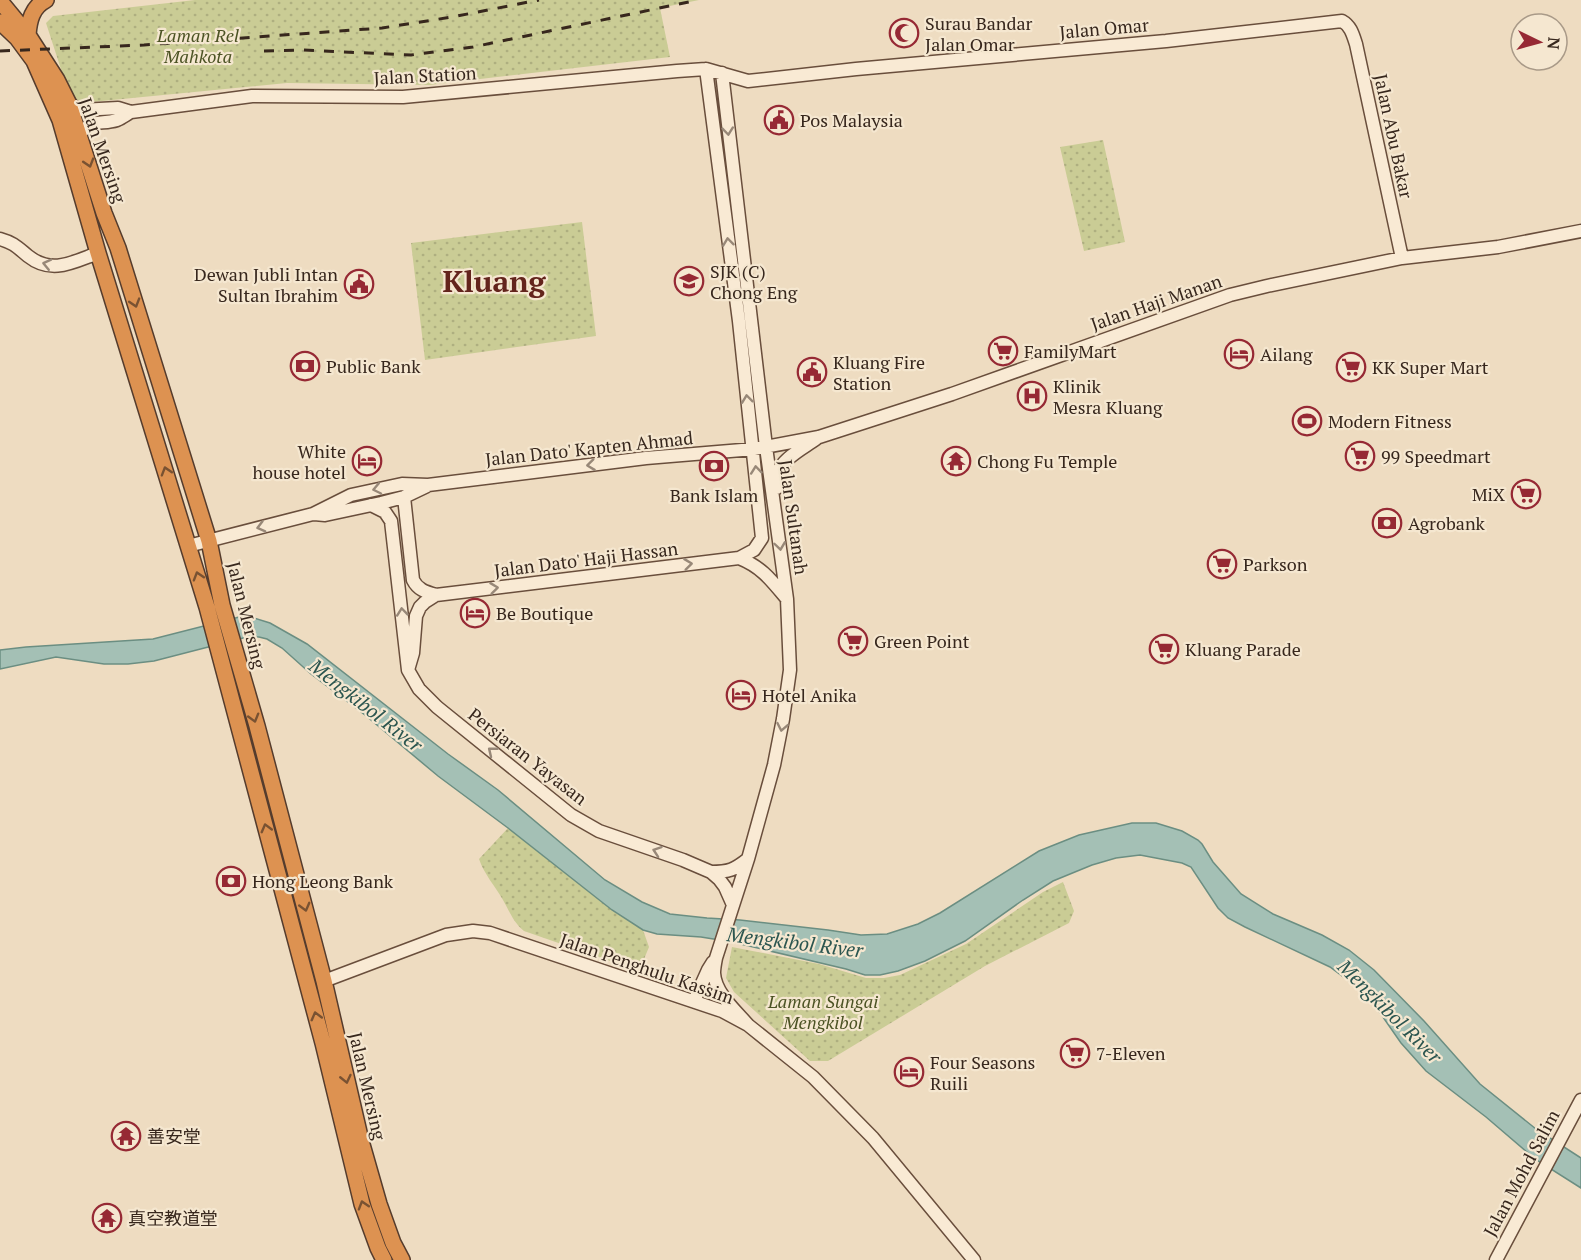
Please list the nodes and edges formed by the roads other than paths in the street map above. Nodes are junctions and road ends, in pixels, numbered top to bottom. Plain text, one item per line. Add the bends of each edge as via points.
1 (46, 0) edge
2 (0, 1) edge
3 (0, 22) edge
4 (1347, 24) joint
5 (22, 36) junction
6 (706, 69) junction
7 (722, 73) junction
8 (69, 104) junction
9 (131, 112) junction
10 (80, 134) junction
11 (104, 213) junction
12 (1577, 229) edge
13 (0, 239) edge
14 (98, 253) junction
15 (1402, 258) junction
16 (819, 437) junction
17 (760, 448) junction
18 (428, 485) junction
19 (404, 497) junction
20 (371, 505) junction
21 (775, 512) junction
22 (313, 513) junction
23 (209, 541) junction
24 (188, 546) junction
25 (739, 558) junction
26 (436, 595) junction
27 (787, 599) junction
28 (214, 606) junction
29 (408, 670) junction
30 (748, 859) junction
31 (711, 872) junction
32 (733, 905) junction
33 (716, 958) junction
34 (324, 981) junction
35 (694, 1001) junction
36 (748, 1025) junction
37 (1580, 1099) edge
38 (384, 1260) edge
39 (402, 1260) edge
40 (974, 1260) edge
41 (1496, 1260) edge

1 - 5 highway via 32,13
2 - 5 highway, Jalan Mersing
3 - 5 highway
4 - 7 street, Jalan Omar via 1342,21 748,81
4 - 15 street, Jalan Abu Bakar via 1356,44
5 - 8 highway, Jalan Mersing via 57,80
5 - 14 highway, Jalan Mersing via 60,120
6 - 7 street, Jalan Station
6 - 9 street, Jalan Station via 403,97 252,96
17 -> 6 street, Jalan Sultanah
7 -> 17 street, Jalan Sultanah
8 - 9 street, Jalan Station via 81,110 118,108
8 - 10 highway, Jalan Mersing
9 - 10 street, Jalan Station via 118,120 93,123
10 -> 11 highway, Jalan Mersing
11 - 14 highway via 106,243
11 -> 23 highway, Jalan Mersing
12 - 15 street, Jalan Haji Manan via 1498,247
14 -> 13 street via 52,267
24 -> 14 highway, Jalan Mersing
15 - 16 street, Jalan Haji Manan via 1230,295
16 - 17 street, Jalan Haji Manan
16 - 21 street via 780,468
17 -> 18 street, Jalan Dato' Kapten Ahmad
17 - 21 street, Jalan Sultanah
25 -> 17 street, Jalan Sultanah via 754,550 762,538
18 - 19 street, Jalan Dato' Kapten Ahmad
18 -> 22 street, Jalan Dato' Kapten Ahmad via 402,484 351,495
19 - 20 street, Jalan Dato' Kapten Ahmad
19 - 26 street via 413,580 419,589
20 - 22 street, Jalan Dato' Kapten Ahmad via 325,515
29 -> 20 street, Persiaran Yayasan via 393,526 385,512
21 -> 27 street, Jalan Sultanah
22 -> 23 street, Jalan Dato' Kapten Ahmad
23 - 24 street, Jalan Dato' Kapten Ahmad
23 - 28 highway, Jalan Mersing
28 -> 24 highway, Jalan Mersing
26 -> 25 street, Jalan Dato' Haji Hassan
25 - 27 street via 763,571
26 - 29 street via 424,602 416,616
27 -> 30 street, Jalan Sultanah via 789,686 774,765
28 -> 34 highway, Jalan Mersing via 238,662 257,726
38 -> 28 highway, Jalan Mersing via 362,1204 222,665
31 -> 29 street, Persiaran Yayasan via 599,831 571,815 437,707 419,689
30 - 31 street via 727,872
30 - 32 street, Jalan Sultanah
31 - 32 street, Persiaran Yayasan via 725,887
32 - 33 street, Jalan Sultanah
33 - 35 street, Jalan Sultanah
33 - 36 street, Jalan Sultanah via 714,973 721,993
34 - 35 street, Jalan Penghulu Kassim via 446,935 473,931 490,933
34 -> 39 highway, Jalan Mersing via 361,1141 379,1204
35 - 36 street, Jalan Penghulu Kassim
36 - 40 street, Jalan Penghulu Kassim via 813,1077 873,1138
37 - 41 street, Jalan Mohd Salim

